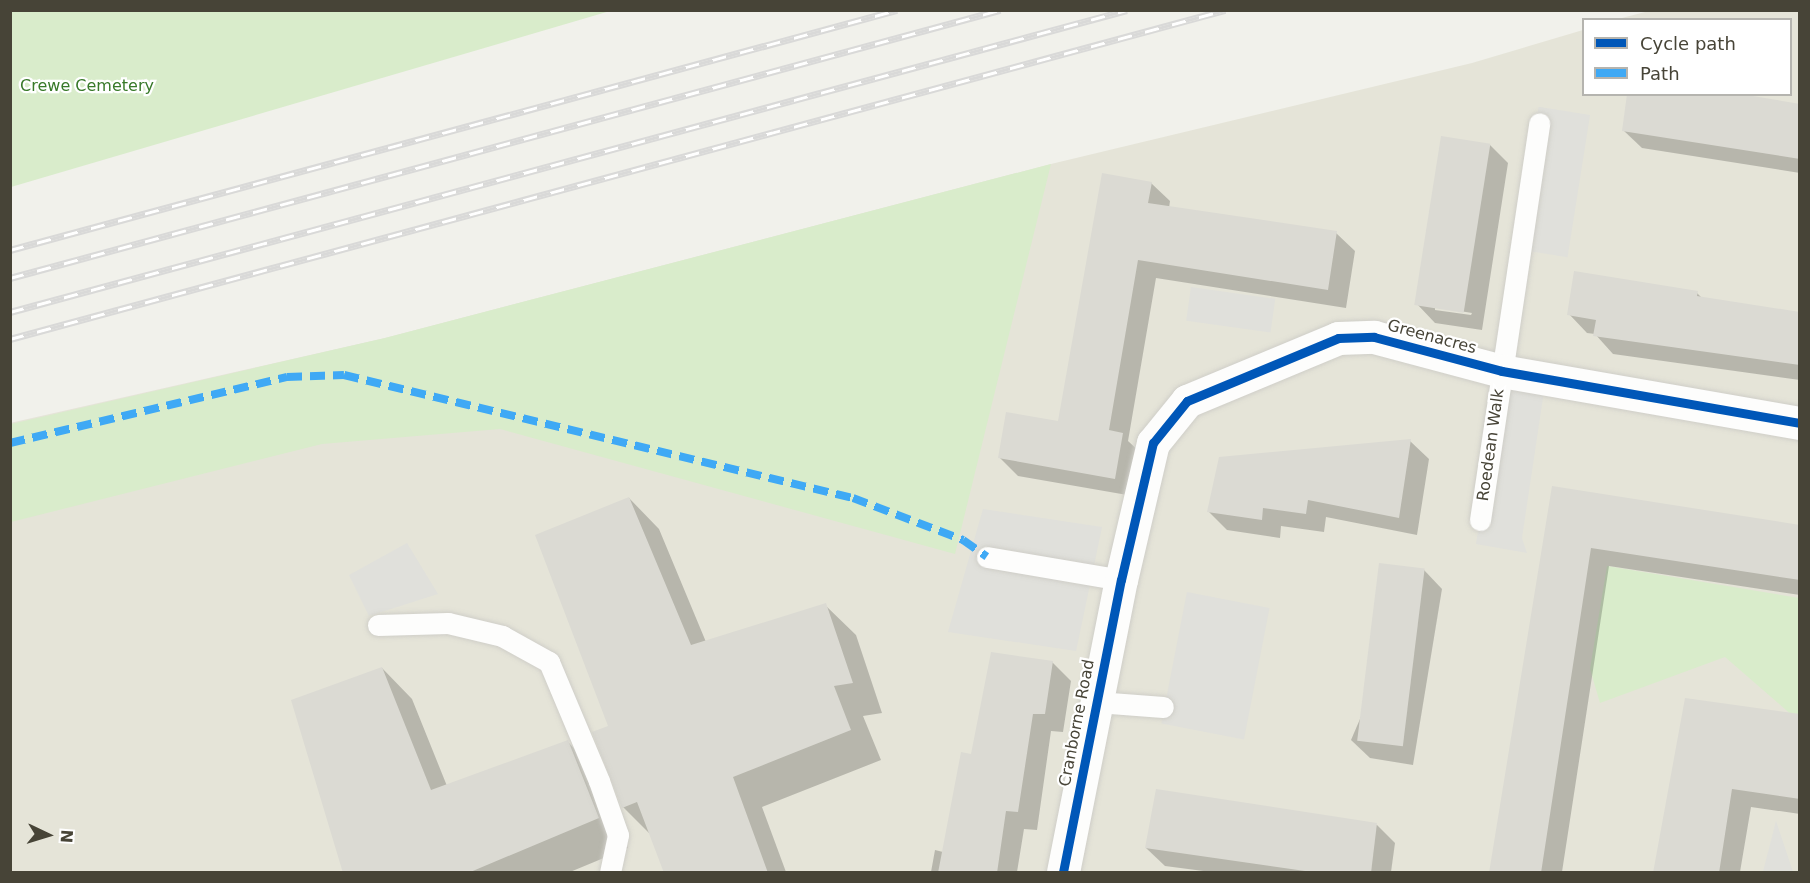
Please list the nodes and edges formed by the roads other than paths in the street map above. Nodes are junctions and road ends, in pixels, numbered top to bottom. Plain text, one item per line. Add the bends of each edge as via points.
1 (1539, 123) dead end
2 (1502, 371) junction
3 (1800, 423) edge
4 (1480, 520) dead end
5 (987, 556) dead end
6 (1121, 580) junction
7 (378, 625) dead end
8 (1097, 702) junction
9 (1163, 707) dead end
10 (610, 873) edge
11 (1063, 873) edge

1 - 2 lane
2 - 3 street, Greenacres
2 - 4 lane, Roedean Walk
2 - 6 street, Greenacres via 1374,337 1338,338 1187,401 1153,443
5 - 6 lane
6 - 8 street, Cranborne Road
7 - 10 lane via 448,623 502,636 549,663 618,835
8 - 9 lane
8 - 11 street, Cranborne Road

